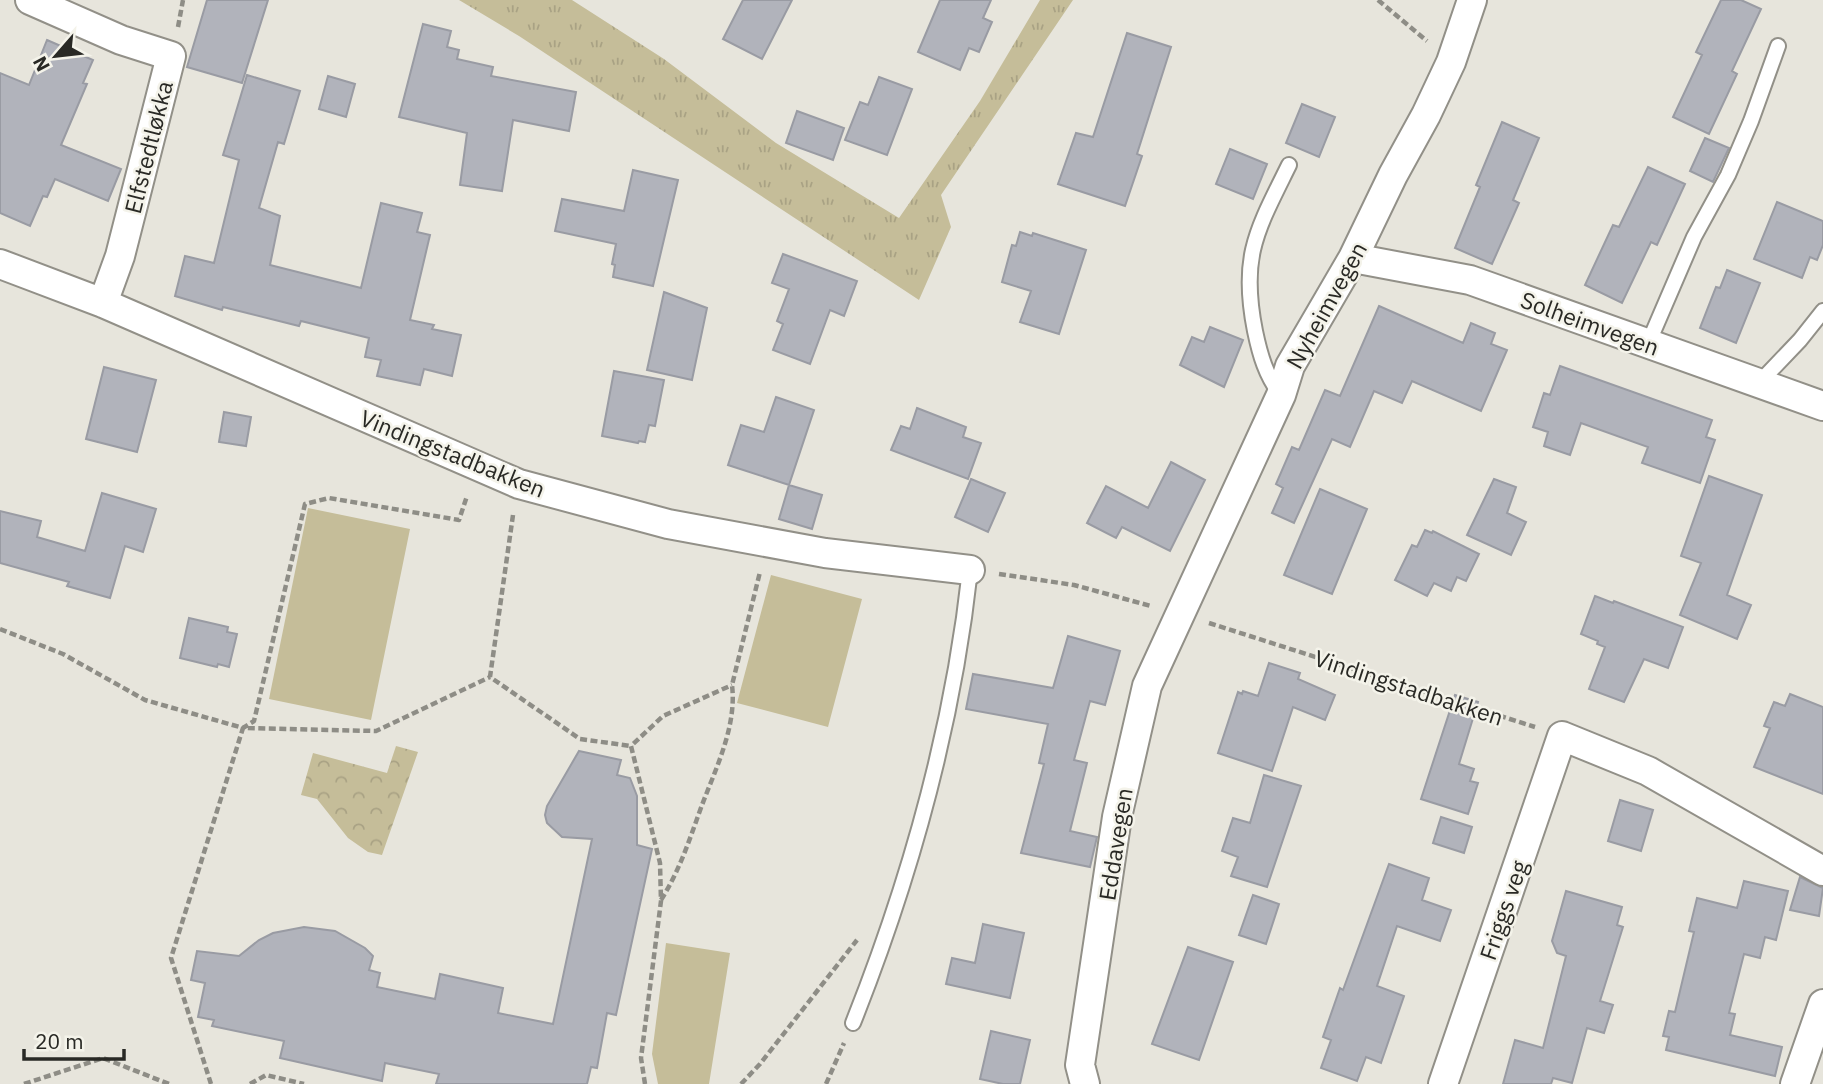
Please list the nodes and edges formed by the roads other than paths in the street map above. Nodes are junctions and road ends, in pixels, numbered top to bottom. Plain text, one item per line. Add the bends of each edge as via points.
1 (30, 0) edge
2 (1472, 0) edge
3 (1778, 46) dead end
4 (1289, 165) dead end
5 (1353, 258) junction
6 (0, 264) edge
7 (103, 303) junction
8 (1823, 311) edge
9 (1648, 344) junction
10 (1759, 383) junction
11 (1281, 395) junction
12 (1823, 406) edge
13 (970, 570) joint
14 (1181, 613) joint
15 (1823, 871) edge
16 (1823, 1004) edge
17 (853, 1023) road end
18 (1085, 1084) edge
19 (1443, 1084) edge
20 (1795, 1084) edge

1 - 7 street, Elfstedtløkka via 121,40 171,56 120,256
2 - 5 street, Nyheimvegen via 1451,62
3 - 9 lane via 1728,175 1694,237
4 - 11 lane via 1258,229 1248,289 1258,346 1269,381
5 - 9 street, Solheimvegen via 1470,280
5 - 11 street, Nyheimvegen via 1290,366
6 - 7 street, Vindingstadbakken
7 - 13 street, Vindingstadbakken via 519,484 668,524 825,553
8 - 10 lane
9 - 10 street, Solheimvegen
10 - 12 street, Solheimvegen
11 - 14 street, Nyheimvegen
13 - 17 lane via 925,816
14 - 18 street, Eddavegen via 1147,686 1118,817 1080,1065
15 - 19 street, Friggs veg via 1648,771 1562,736
16 - 20 street

